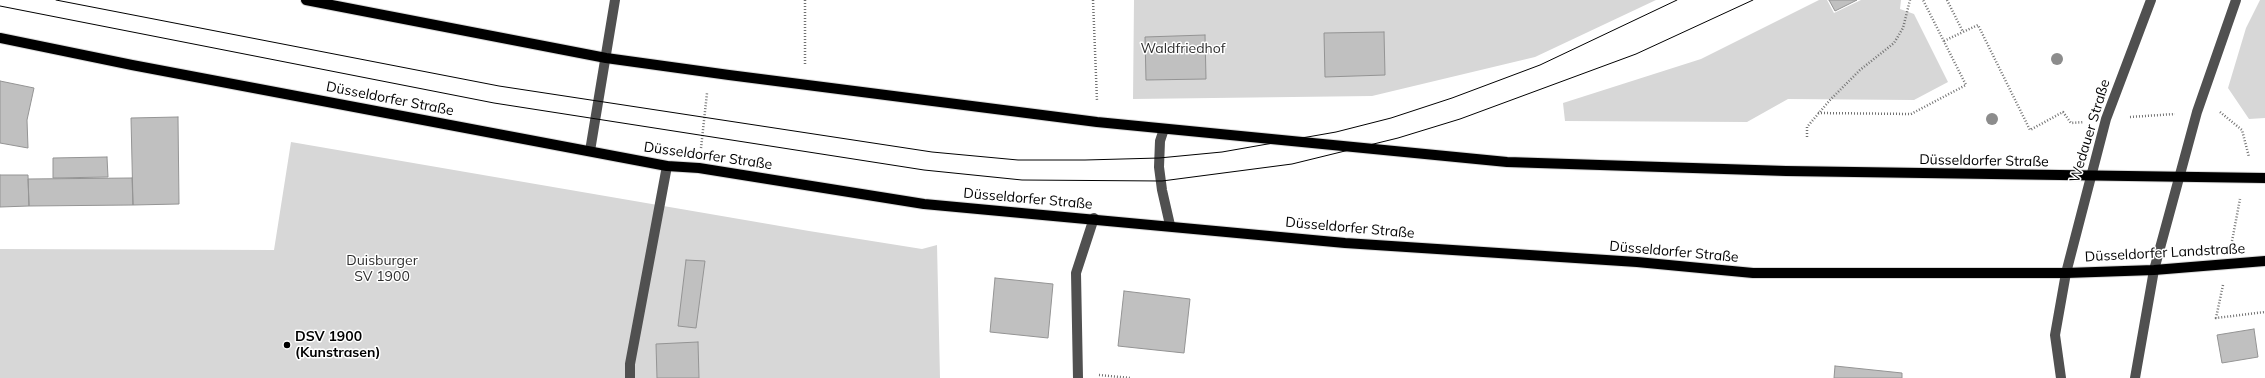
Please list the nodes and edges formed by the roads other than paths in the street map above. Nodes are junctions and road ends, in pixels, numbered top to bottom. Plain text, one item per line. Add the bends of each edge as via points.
1 (306, 0) edge
2 (615, 0) edge
3 (2151, 0) edge
4 (2236, 0) edge
5 (0, 38) edge
6 (606, 58) junction
7 (1164, 128) junction
8 (590, 151) junction
9 (667, 166) junction
10 (2090, 177) junction
11 (2265, 178) edge
12 (2179, 179) junction
13 (1094, 218) junction
14 (1170, 225) junction
15 (2265, 261) edge
16 (2154, 270) junction
17 (2066, 273) junction
18 (1078, 376) edge
19 (630, 378) edge
20 (2061, 378) edge
21 (2135, 378) edge

1 - 6 main road, Düsseldorfer Straße
2 - 6 street
3 - 10 street, Wedauer Straße via 2112,101
4 - 12 street via 2197,112
5 - 8 main road, Düsseldorfer Straße
6 - 7 main road, Düsseldorfer Straße via 1097,122
6 - 8 street
7 - 10 main road, Düsseldorfer Straße via 1507,162
7 - 14 street via 1158,166
8 - 9 main road, Düsseldorfer Straße
9 - 13 main road, Düsseldorfer Straße via 699,168 924,204
9 - 19 street via 630,364
10 - 12 main road
10 - 17 street, Wedauer Straße
11 - 12 main road
12 - 16 street
13 - 14 main road, Düsseldorfer Straße
13 - 18 street via 1076,273
14 - 17 main road, Düsseldorfer Straße via 1345,243 1637,262 1753,273
15 - 16 main road, Düsseldorfer Landstraße
16 - 17 main road, Düsseldorfer Landstraße
16 - 21 street
17 - 20 street, Wedauer Straße via 2055,335

